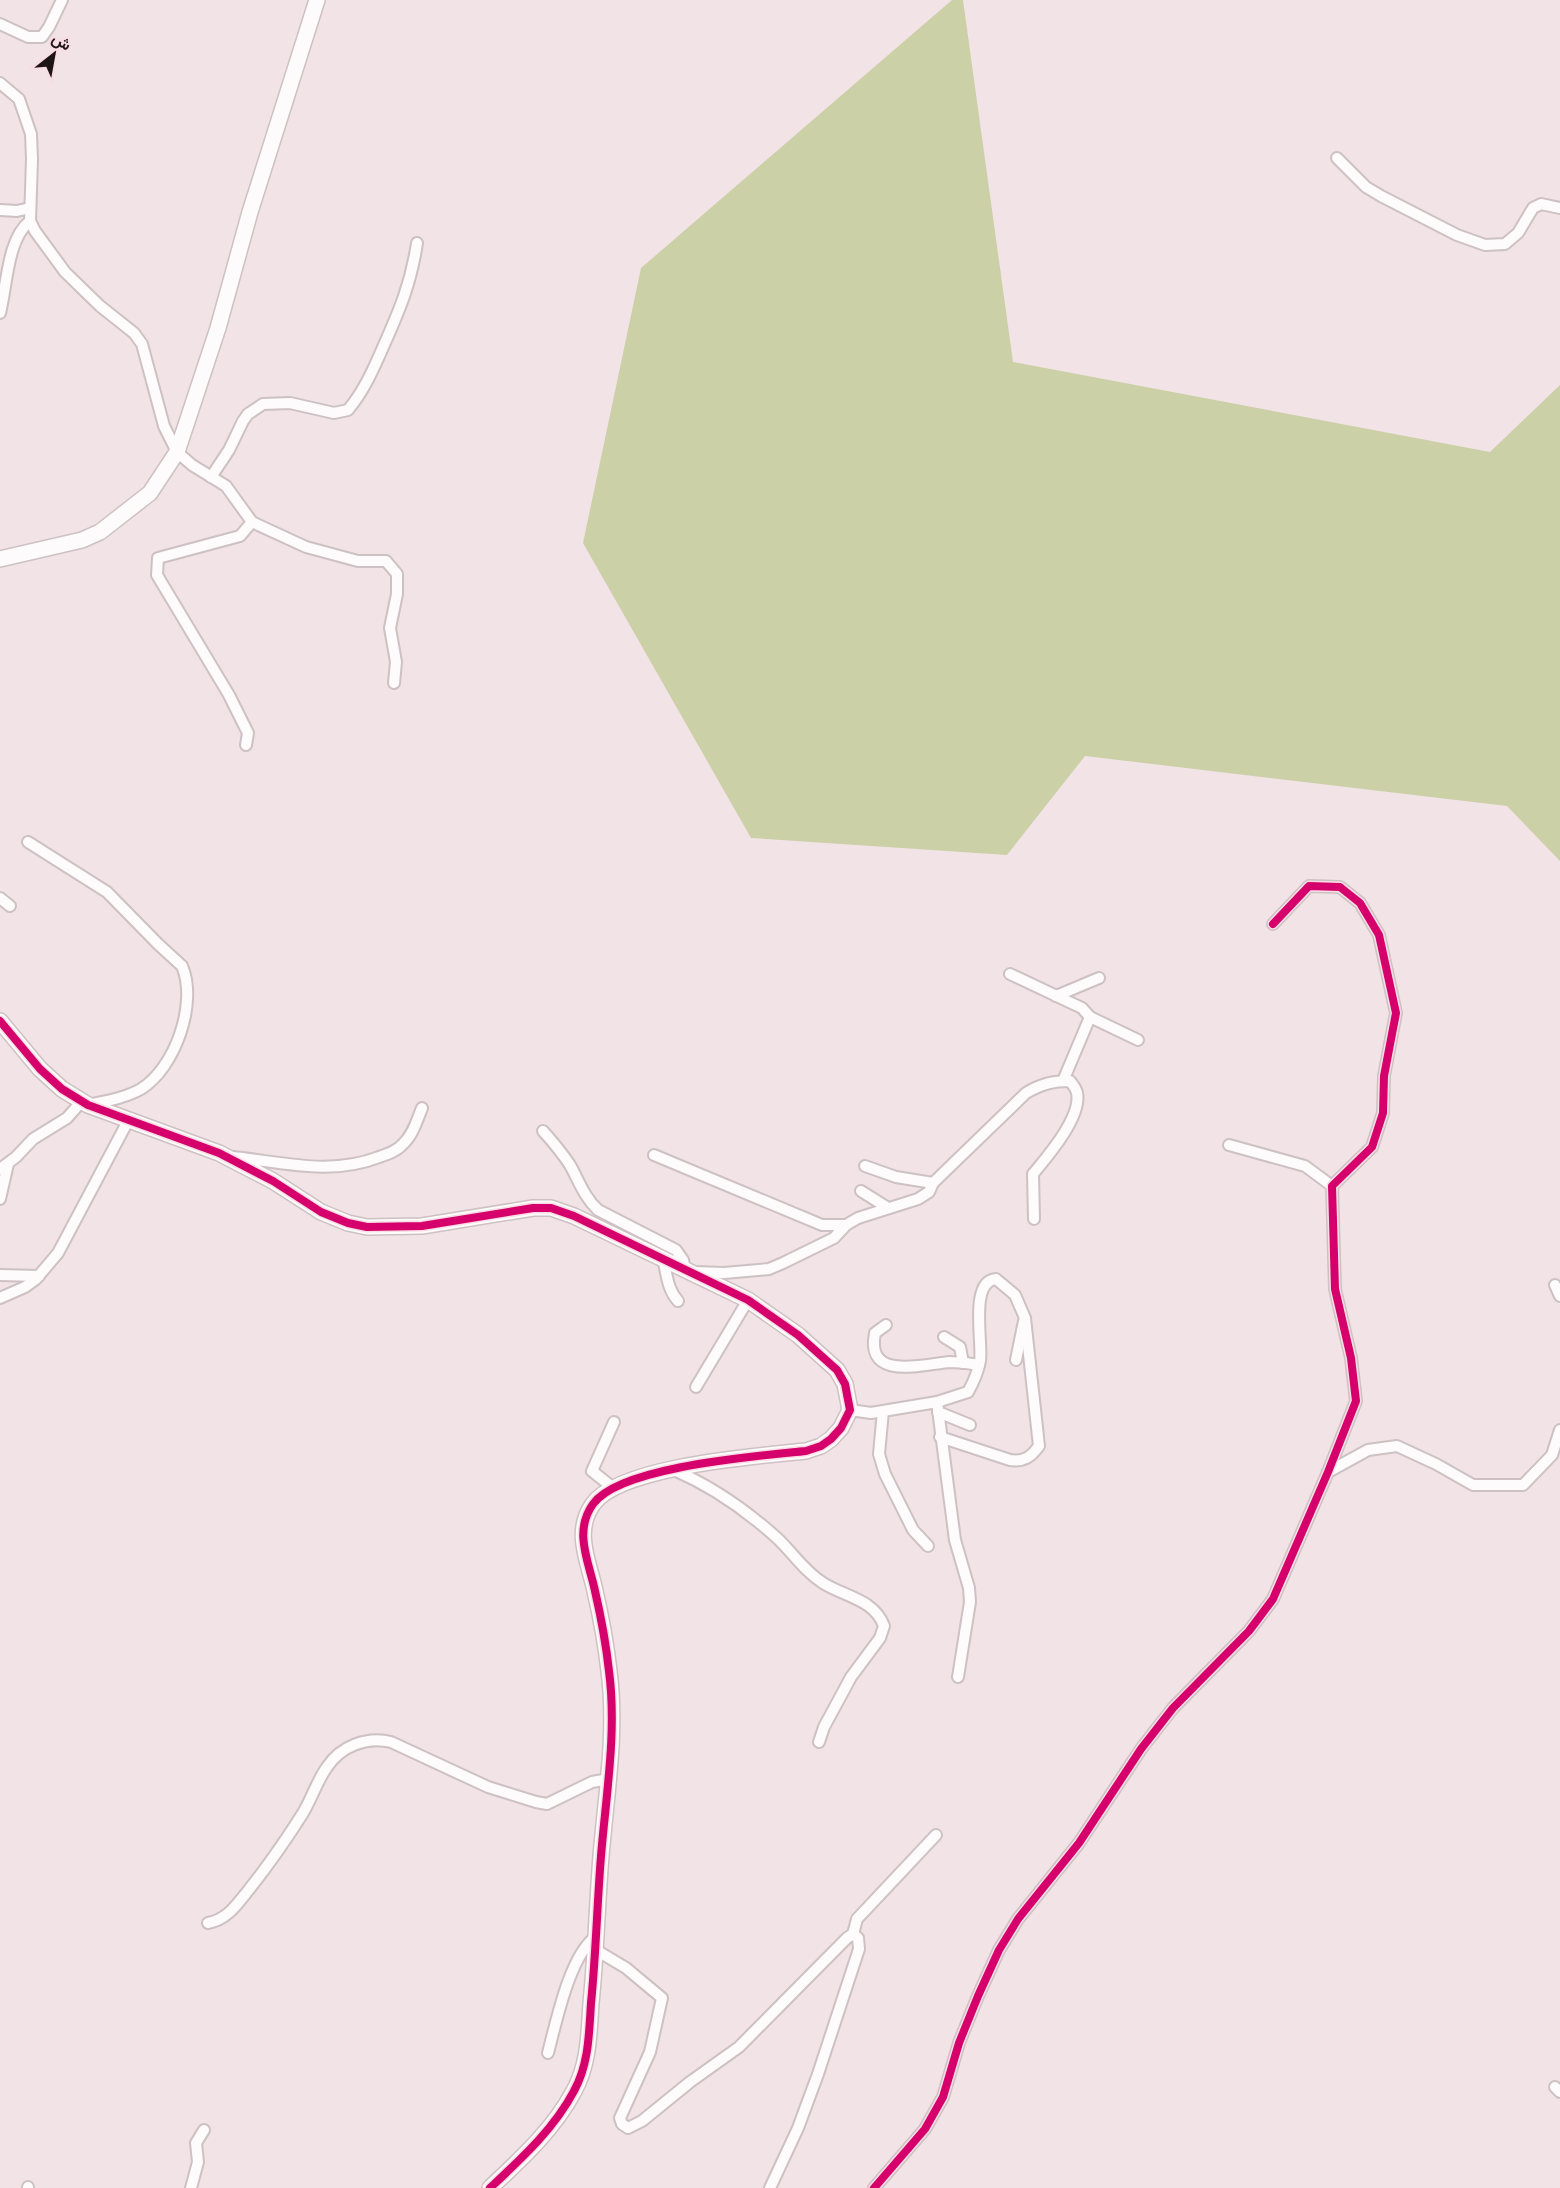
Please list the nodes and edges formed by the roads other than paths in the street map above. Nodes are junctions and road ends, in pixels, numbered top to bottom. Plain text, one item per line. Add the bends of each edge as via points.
1 (62, 0) edge
2 (317, 0) edge
3 (0, 24) edge
4 (0, 83) edge
5 (1337, 159) dead end
6 (30, 208) junction
7 (1560, 208) edge
8 (0, 210) edge
9 (30, 221) junction
10 (417, 243) dead end
11 (0, 313) edge
12 (177, 452) junction
13 (211, 477) junction
14 (252, 522) junction
15 (0, 559) edge
16 (394, 683) dead end
17 (246, 745) dead end
18 (28, 842) dead end
19 (0, 898) edge
20 (10, 906) dead end
21 (1273, 924) dead end
22 (1010, 974) dead end
23 (1099, 978) dead end
24 (1056, 996) junction
25 (1090, 1017) junction
26 (0, 1021) edge
27 (1138, 1040) dead end
28 (1063, 1081) junction
29 (85, 1103) junction
30 (422, 1108) dead end
31 (128, 1121) junction
32 (543, 1131) dead end
33 (1229, 1145) dead end
34 (654, 1155) dead end
35 (227, 1156) junction
36 (865, 1166) dead end
37 (4, 1167) edge
38 (933, 1183) junction
39 (1332, 1186) junction
40 (861, 1191) dead end
41 (0, 1199) edge
42 (888, 1208) junction
43 (1034, 1219) dead end
44 (846, 1225) junction
45 (663, 1259) junction
46 (688, 1271) junction
47 (0, 1275) edge
48 (39, 1276) junction
49 (1556, 1285) dead end
50 (0, 1289) edge
51 (14, 1293) junction
52 (1560, 1296) edge
53 (0, 1298) edge
54 (678, 1300) dead end
55 (748, 1300) junction
56 (1025, 1318) junction
57 (886, 1325) dead end
58 (944, 1336) dead end
59 (1016, 1360) dead end
60 (963, 1363) junction
61 (979, 1365) junction
62 (696, 1387) dead end
63 (937, 1407) junction
64 (850, 1410) junction
65 (883, 1411) junction
66 (614, 1422) dead end
67 (970, 1425) dead end
68 (1560, 1431) edge
69 (940, 1437) junction
70 (1558, 1457) edge
71 (674, 1470) junction
72 (1328, 1472) junction
73 (612, 1487) junction
74 (928, 1546) dead end
75 (958, 1677) dead end
76 (819, 1742) dead end
77 (609, 1779) junction
78 (936, 1835) dead end
79 (208, 1923) dead end
80 (853, 1934) junction
81 (596, 1943) junction
82 (548, 2054) dead end
83 (204, 2130) dead end
84 (879, 2186) edge
85 (191, 2188) edge
86 (490, 2188) edge
87 (770, 2188) edge

1 - 3 street via 42,37 28,37
2 - 12 street
4 - 6 street via 19,99 31,134
5 - 7 street via 1381,196 1485,245 1505,244 1518,233 1533,208 1541,204
6 - 8 street
6 - 9 street
9 - 11 street via 16,240
9 - 12 street via 65,272 142,344 164,426
10 - 13 street via 413,271 399,313 373,372 348,410 334,413 290,403 263,404 243,421
12 - 13 street
12 - 15 street via 150,493 100,532 82,540
13 - 14 street via 226,486
14 - 16 street via 306,547 357,561 386,561 391,566 398,582 390,628 396,662
14 - 17 street via 240,536 158,558 157,566 157,575 248,733
18 - 29 street via 107,892 184,970 182,1027 163,1068 141,1089
19 - 20 street
21 - 39 street via 1309,886 1340,887 1360,903 1379,935 1396,1013 1384,1076 1383,1113 1372,1148
22 - 24 street
23 - 24 street
24 - 25 street via 1082,1008
25 - 27 street
25 - 28 street
26 - 29 street via 40,1069
28 - 38 street via 1043,1084 1026,1093
28 - 43 street via 1070,1081 1078,1097 1061,1141 1033,1174
29 - 31 street
29 - 37 street via 33,1139
30 - 35 street via 401,1147 370,1161 316,1167
31 - 35 street
31 - 48 street via 58,1253
32 - 46 street via 571,1167 588,1201 609,1217 676,1250
33 - 39 street via 1305,1166
34 - 44 street via 822,1225
35 - 45 street via 321,1212 348,1223 367,1227 422,1226 518,1209 551,1208
36 - 38 street via 896,1178
37 - 41 street
38 - 42 street via 929,1192 918,1199
39 - 72 street via 1335,1290 1351,1358 1356,1401
40 - 42 street
42 - 44 street
44 - 46 street via 834,1238 769,1269
45 - 46 street
45 - 54 street via 668,1284
46 - 55 street
47 - 48 street
48 - 51 street
49 - 52 street
50 - 51 street
51 - 53 street
55 - 62 street
55 - 64 street via 798,1335 837,1370 845,1384
56 - 59 street
56 - 61 street via 1019,1301 1005,1285 996,1279 987,1282 979,1306
56 - 69 street via 1039,1446 1033,1455 1021,1462 1010,1460
57 - 60 street via 875,1333 873,1344 877,1356 886,1364 919,1368
58 - 60 street via 960,1347
60 - 61 street
61 - 63 street via 968,1392
63 - 65 street
63 - 67 street
63 - 69 street
64 - 65 street
64 - 71 street via 842,1428 821,1446
65 - 74 street via 879,1454 885,1474 913,1530
66 - 73 street via 592,1471
68 - 70 street
69 - 75 street via 955,1540 969,1588
70 - 72 street via 1523,1485 1473,1485 1397,1446 1368,1450
71 - 73 street via 654,1472
71 - 76 street via 737,1506 777,1539 810,1574 868,1604 881,1616 885,1626 880,1638 851,1677
72 - 84 street via 1263,1614 1173,1708 1079,1843 1018,1919 978,1996 938,2105 925,2129
73 - 77 street via 593,1504 583,1543 609,1674
77 - 79 street via 576,1789 547,1804 488,1787 391,1742 360,1742 328,1766 266,1869 237,1904 219,1921
77 - 81 street
78 - 80 street via 857,1919
80 - 81 street via 739,2047 628,2128 622,2124 621,2116 650,2052 662,1998
80 - 87 street via 858,1938 859,1949 798,2128
81 - 82 street via 585,1946 567,1984
81 - 86 street via 583,2071 546,2132
83 - 85 street via 196,2143 198,2162

